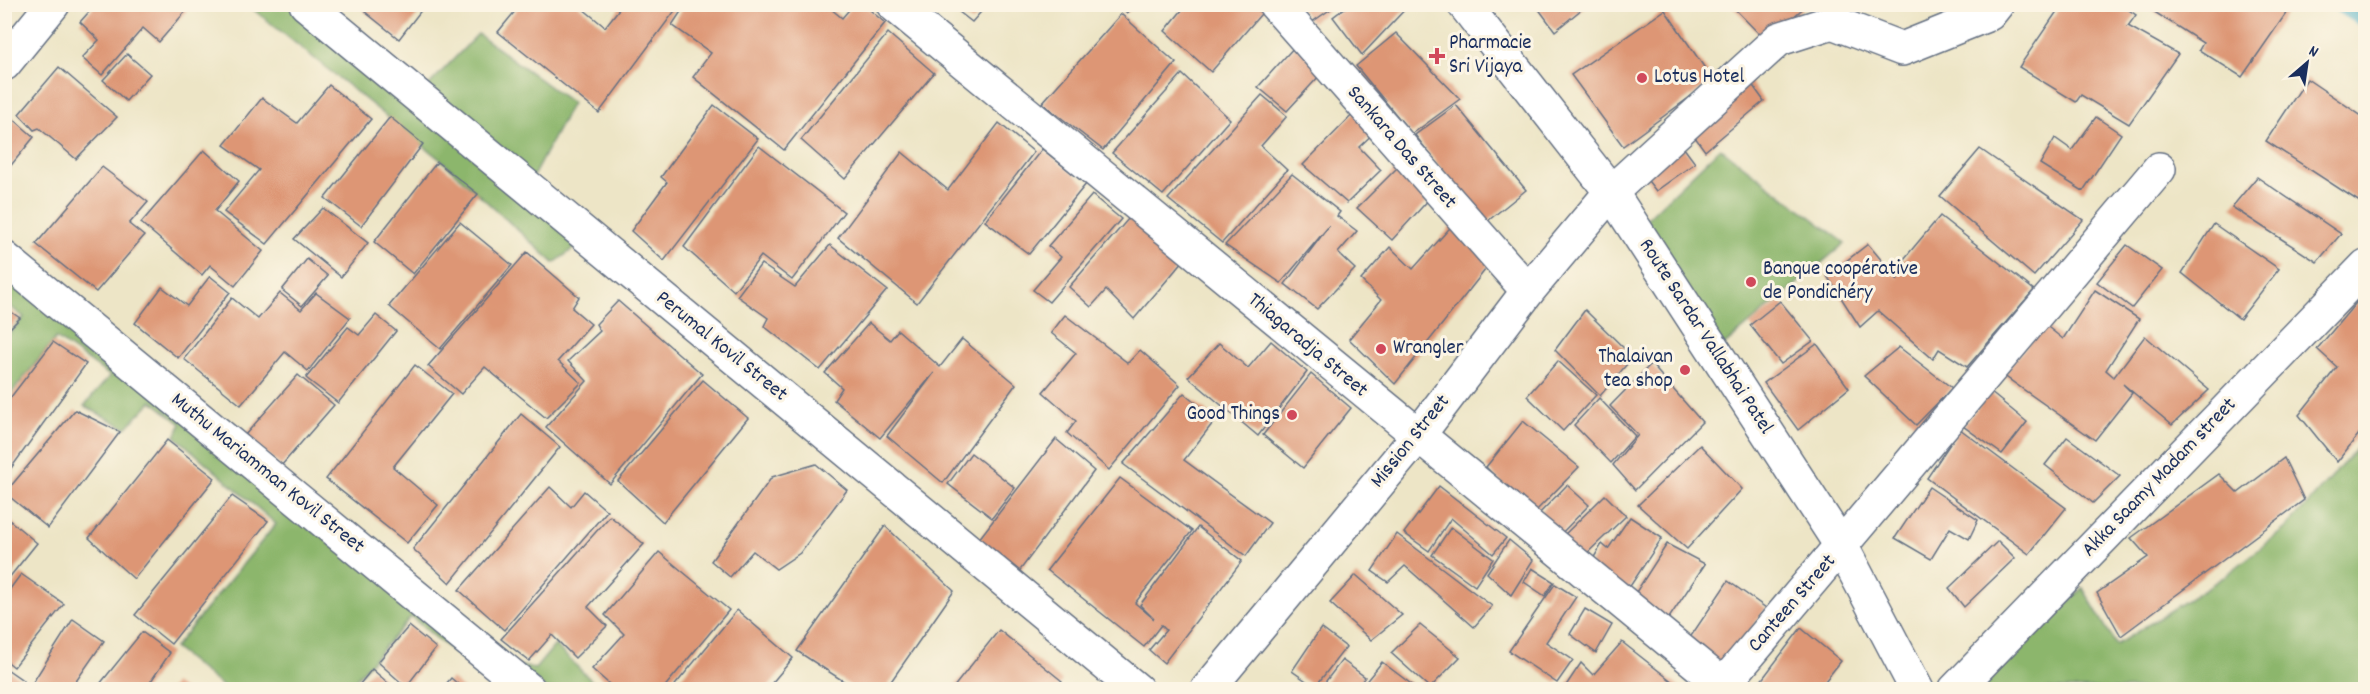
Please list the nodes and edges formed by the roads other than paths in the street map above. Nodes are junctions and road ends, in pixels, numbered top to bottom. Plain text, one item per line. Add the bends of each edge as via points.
1 (53, 4) edge
2 (306, 4) edge
3 (893, 4) edge
4 (1275, 4) edge
5 (1464, 4) edge
6 (1997, 4) edge
7 (4, 64) edge
8 (2159, 169) dead end
9 (1611, 192) junction
10 (4, 258) edge
11 (2366, 266) edge
12 (1528, 291) junction
13 (1417, 437) junction
14 (1842, 547) junction
15 (1721, 688) edge
16 (529, 690) edge
17 (1137, 690) edge
18 (1207, 690) edge
19 (1917, 690) edge
20 (1956, 690) edge

1 - 7 street
2 - 17 street, Perumal Kovil Street
3 - 13 street, Thiagaradja Street
4 - 12 street, Sankara Das Street
5 - 9 street, Route Sardar Vallabhai Patel
6 - 9 street, Mission Street via 1989,14 1902,49 1832,22 1779,39
8 - 14 street, Canteen Street
9 - 12 street, Mission Street
9 - 14 street, Route Sardar Vallabhai Patel
10 - 16 street, Muthu Mariamman Kovil Street
11 - 20 street, Akka Saamy Madam street
12 - 13 street, Mission Street
13 - 15 street, Thiagaradja Street
13 - 18 street, Mission Street
14 - 15 street, Canteen Street
14 - 19 street, Route Sardar Vallabhai Patel

